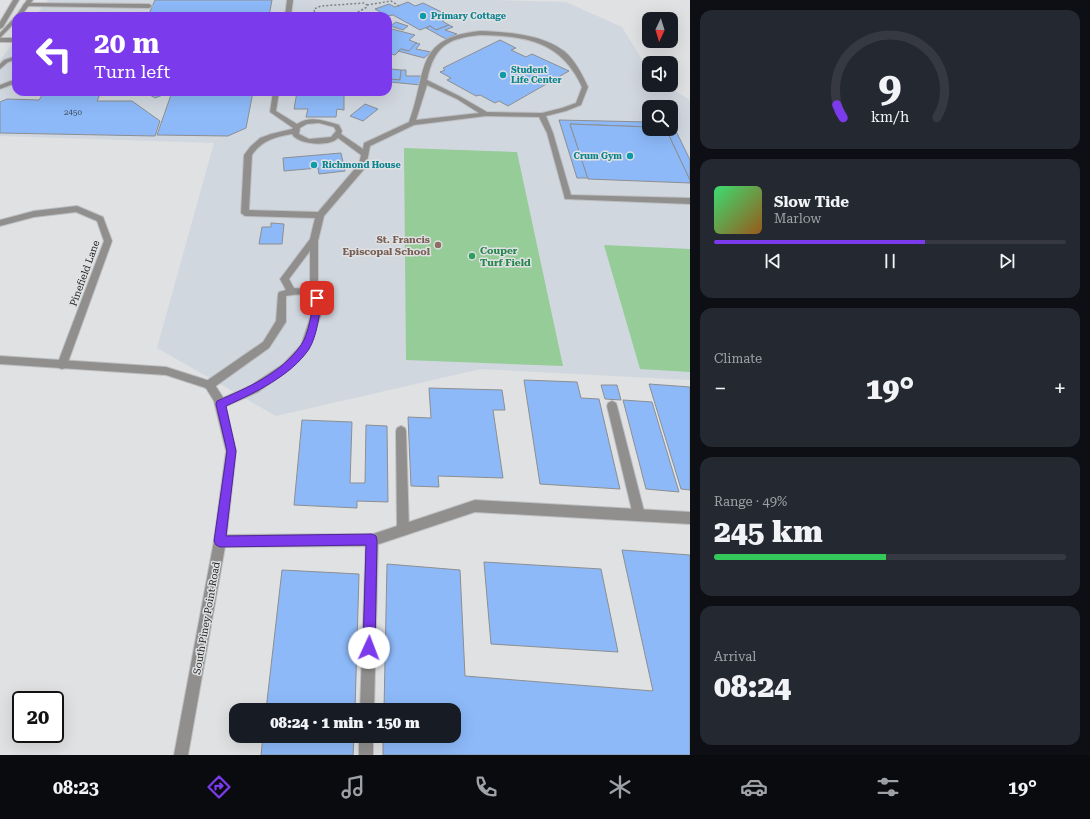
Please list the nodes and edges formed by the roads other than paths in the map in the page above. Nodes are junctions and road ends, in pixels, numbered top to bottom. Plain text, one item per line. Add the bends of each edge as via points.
1 (16, 0) edge
2 (30, 0) edge
3 (290, 0) edge
4 (26, 6) junction
5 (149, 6) dead end
6 (21, 12) edge
7 (288, 12) edge
8 (12, 23) edge
9 (0, 28) edge
10 (0, 36) edge
11 (0, 40) edge
12 (12, 40) edge
13 (12, 59) edge
14 (0, 67) edge
15 (424, 81) junction
16 (12, 82) edge
17 (0, 87) edge
18 (275, 96) edge
19 (486, 114) junction
20 (542, 114) junction
21 (412, 123) junction
22 (296, 129) junction
23 (338, 135) junction
24 (365, 154) junction
25 (690, 201) edge
26 (320, 215) junction
27 (0, 223) edge
28 (314, 240) junction
29 (291, 291) junction
30 (310, 292) junction
31 (0, 360) edge
32 (62, 365) junction
33 (209, 386) junction
34 (220, 404) junction
35 (612, 406) dead end
36 (401, 430) dead end
37 (639, 515) junction
38 (690, 518) edge
39 (403, 530) junction
40 (372, 540) junction
41 (220, 541) junction
42 (367, 703) edge
43 (366, 743) edge
44 (181, 755) edge
45 (366, 755) edge

1 - 9 street
2 - 4 street
3 - 7 street
4 - 5 street
4 - 6 street
8 - 10 street
11 - 12 street
13 - 14 street
15 - 19 street
15 - 20 street via 432,57 439,46 450,39 478,33 502,34 542,42 568,58 585,87 579,104
15 - 21 street via 419,106
16 - 17 street
18 - 22 street via 273,112
19 - 20 street
19 - 21 street
20 - 25 street via 568,197
21 - 24 street via 367,145
22 - 23 street via 296,135 301,139 313,142 334,139
22 - 23 street via 305,122 319,121 337,126
22 - 26 street via 270,136 253,147 248,155 245,213
23 - 24 street
24 - 26 street via 363,165
26 - 28 street
27 - 32 street, Pinefield Lane via 34,214 77,209 100,219 108,241
28 - 29 street via 284,279
28 - 30 street via 314,283
29 - 30 street
29 - 33 street via 282,294 281,322 266,345
30 - 34 street via 317,298 316,315 306,347 286,367 261,385
31 - 32 street
32 - 33 street via 166,371
33 - 34 street, South Piney Point Road
34 - 41 street, South Piney Point Road via 232,451
35 - 37 street
36 - 39 street
37 - 38 street
37 - 39 street via 476,506
39 - 40 street
40 - 41 street
40 - 42 street
41 - 44 street, South Piney Point Road
43 - 45 street

